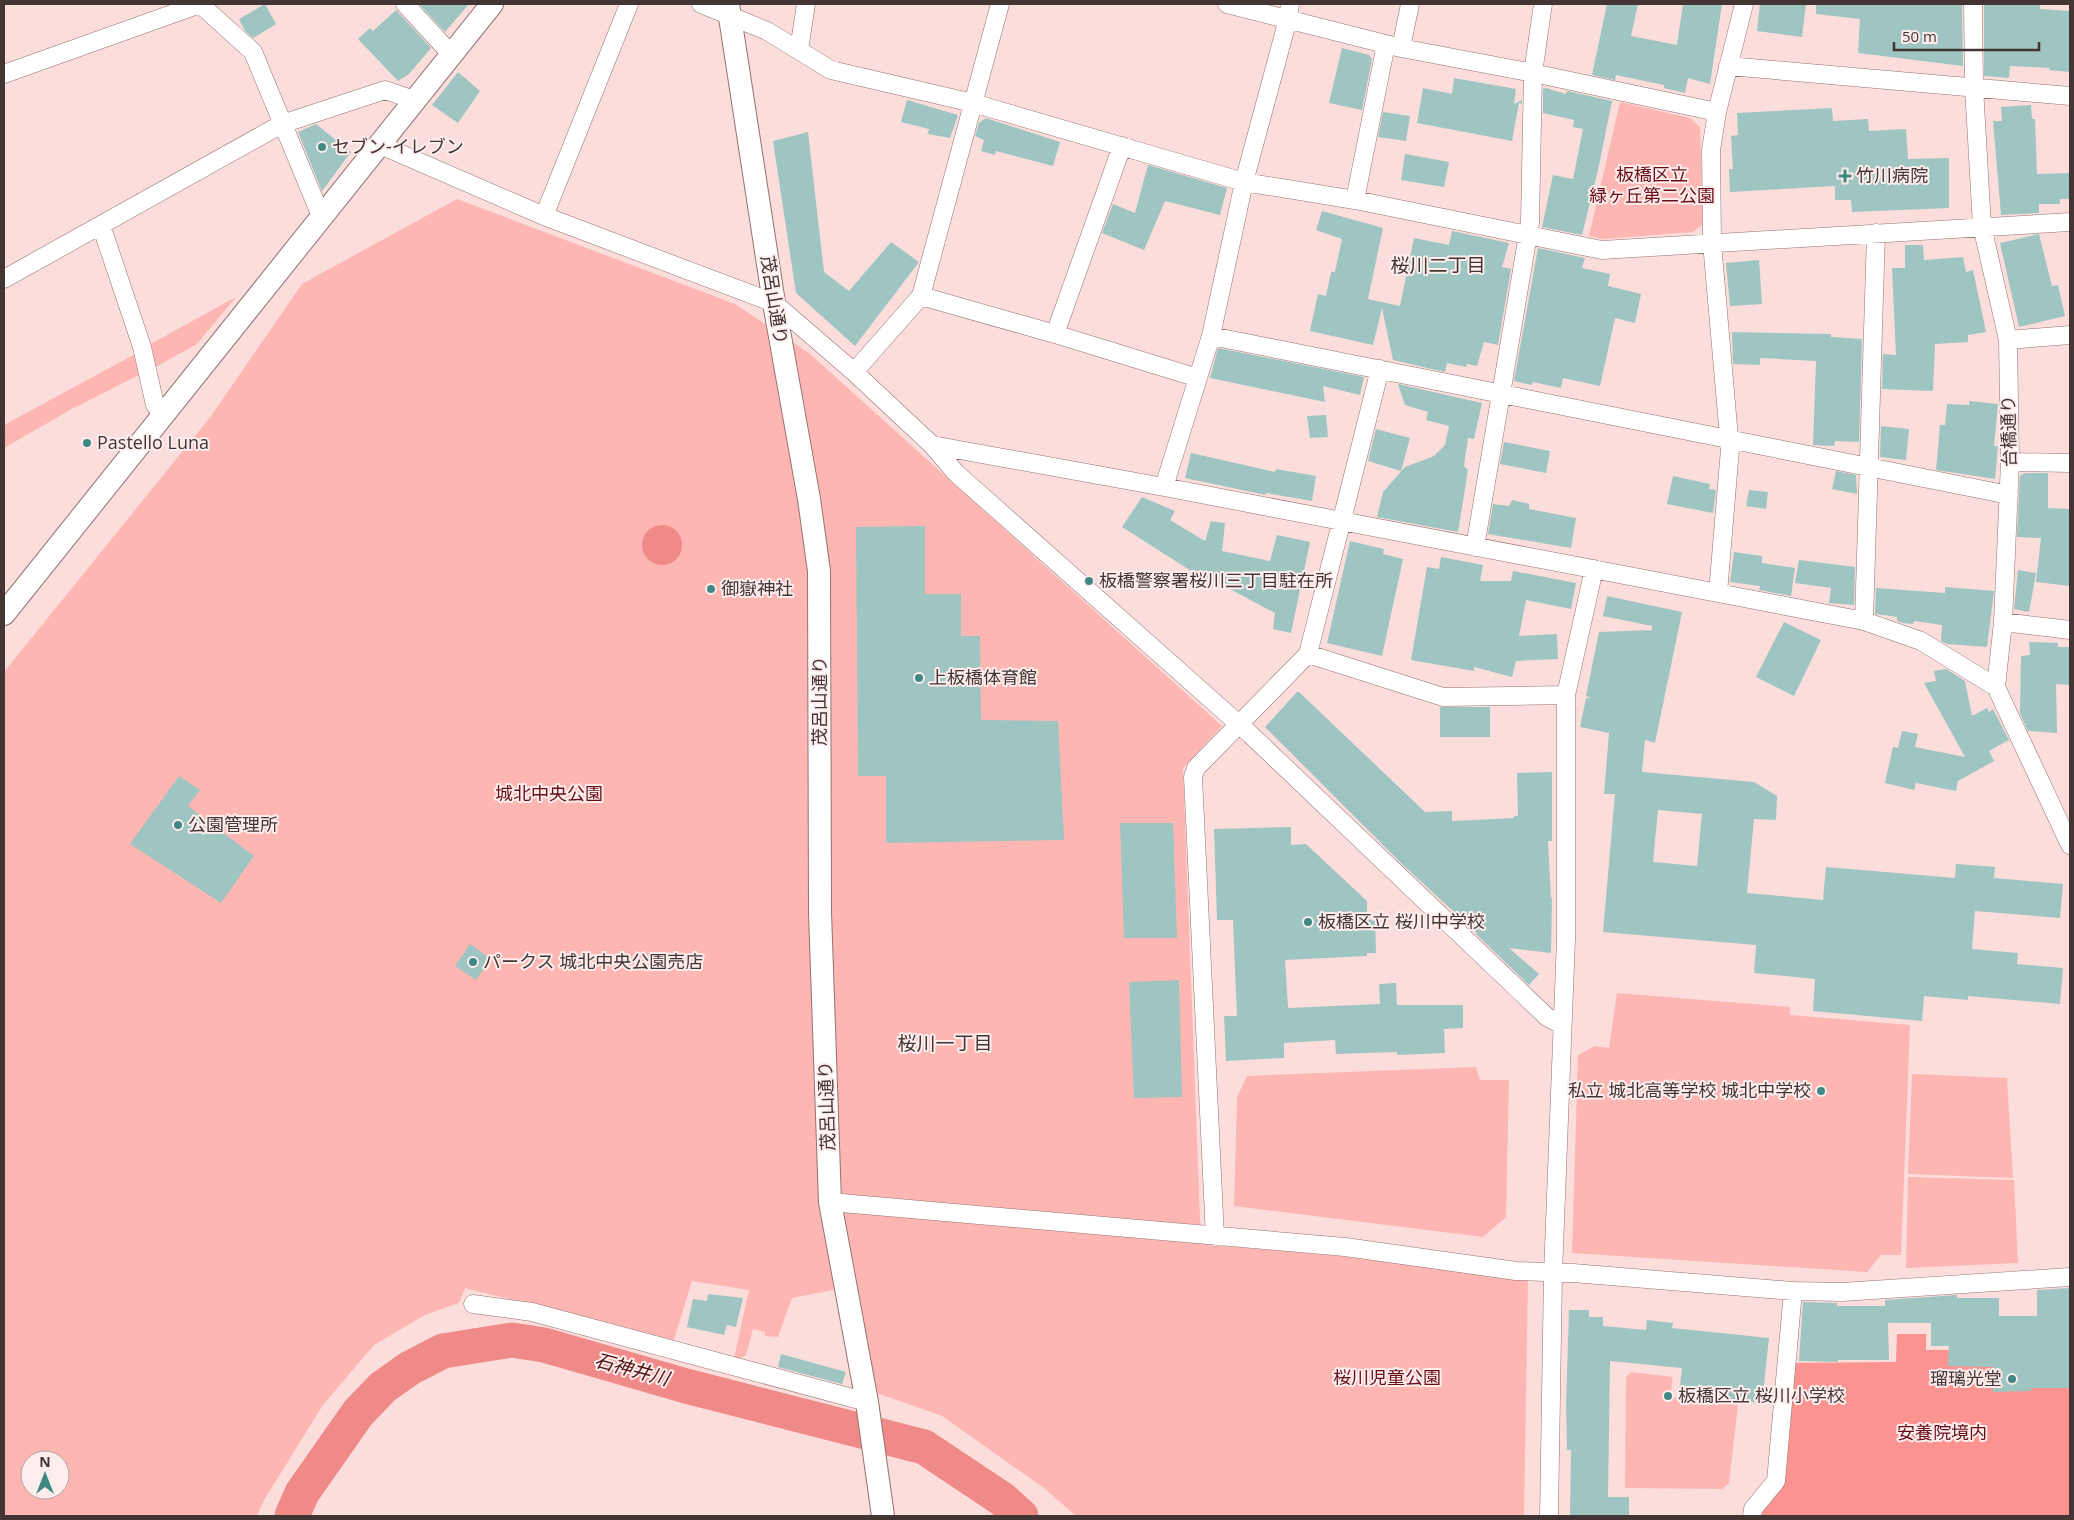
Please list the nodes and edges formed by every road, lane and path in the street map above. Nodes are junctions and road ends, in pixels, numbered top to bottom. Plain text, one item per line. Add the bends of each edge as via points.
1 (200, 4) edge
2 (404, 4) edge
3 (492, 4) edge
4 (629, 4) edge
5 (701, 4) edge
6 (806, 4) edge
7 (1000, 4) edge
8 (1227, 4) edge
9 (1410, 4) edge
10 (1543, 4) edge
11 (1744, 4) edge
12 (1973, 4) edge
13 (729, 9) edge
14 (1289, 11) edge
15 (1394, 46) junction
16 (799, 50) junction
17 (451, 54) junction
18 (1728, 66) junction
19 (1533, 72) junction
20 (4, 74) edge
21 (1974, 87) junction
22 (2070, 96) edge
23 (414, 100) junction
24 (973, 103) junction
25 (1717, 112) junction
26 (282, 124) junction
27 (378, 144) junction
28 (1122, 146) junction
29 (1244, 182) junction
30 (1355, 200) junction
31 (321, 216) junction
32 (544, 216) junction
33 (2070, 222) edge
34 (101, 224) junction
35 (1982, 226) junction
36 (1876, 232) junction
37 (1528, 234) junction
38 (1712, 242) junction
39 (4, 279) edge
40 (921, 296) junction
41 (774, 304) junction
42 (1055, 334) junction
43 (2070, 335) edge
44 (1211, 336) junction
45 (2008, 340) junction
46 (1380, 369) junction
47 (854, 372) junction
48 (1198, 378) junction
49 (1500, 393) junction
50 (163, 415) junction
51 (1730, 439) junction
52 (932, 444) junction
53 (2010, 462) junction
54 (2070, 463) edge
55 (1870, 467) junction
56 (1164, 487) junction
57 (2009, 495) junction
58 (1342, 521) junction
59 (1475, 546) junction
60 (1594, 569) junction
61 (1718, 593) junction
62 (4, 614) edge
63 (1864, 621) junction
64 (2003, 622) junction
65 (2070, 630) edge
66 (1308, 654) junction
67 (1996, 687) junction
68 (1566, 695) junction
69 (1240, 725) junction
70 (2070, 845) edge
71 (1562, 1025) junction
72 (830, 1202) junction
73 (1215, 1237) junction
74 (1553, 1274) junction
75 (2070, 1277) edge
76 (1794, 1291) junction
77 (473, 1304) dead end
78 (867, 1402) junction
79 (882, 1516) edge
80 (1549, 1516) edge
81 (1752, 1516) edge

1 - 20 street
1 - 26 street via 253,52
2 - 17 street
3 - 17 street
4 - 32 street
5 - 13 street
6 - 16 street
7 - 24 street
8 - 14 street
9 - 15 street
10 - 19 street
11 - 18 street
12 - 21 street, 台橋通り
13 - 16 street
13 - 41 street, 茂呂山通り
14 - 15 street
14 - 29 street
15 - 19 street
15 - 30 street
16 - 24 street via 831,70
17 - 23 street
18 - 21 street
18 - 25 street
19 - 25 street
19 - 37 street
21 - 22 street
21 - 35 street, 台橋通り
23 - 26 street via 385,90
23 - 27 street
24 - 28 street
24 - 40 street
25 - 38 street via 1711,150
26 - 31 street
26 - 34 street
27 - 31 street
27 - 32 street
28 - 29 street
28 - 42 street
29 - 30 street
29 - 44 street
30 - 37 street
31 - 50 street
32 - 41 street
33 - 35 street
34 - 39 street
34 - 50 street via 142,347 155,405
35 - 36 street
35 - 45 street, 台橋通り
36 - 38 street
36 - 55 street
37 - 38 street via 1602,250
37 - 49 street
38 - 51 street
40 - 42 street
40 - 47 street
41 - 47 street
41 - 72 street, 茂呂山通り via 819,571 820,912
42 - 48 street
43 - 45 street
44 - 46 street
44 - 48 street
45 - 53 street, 台橋通り
46 - 49 street
46 - 58 street
47 - 52 street
48 - 56 street
49 - 51 street
49 - 59 street
50 - 62 street
51 - 55 street
51 - 61 street
52 - 56 street
52 - 69 street via 956,473
53 - 54 street
53 - 57 street, 台橋通り
55 - 57 street
55 - 63 street
56 - 58 street
57 - 64 street, 台橋通り
58 - 59 street
58 - 66 street
59 - 60 street
60 - 61 street
60 - 68 street
61 - 63 street
63 - 67 street via 1921,640
64 - 65 street
64 - 67 street, 台橋通り
66 - 68 street via 1443,697
66 - 69 street
67 - 70 street
68 - 71 street via 1566,940
69 - 71 street via 1547,1017
69 - 73 street via 1196,768 1193,777
71 - 74 street
72 - 73 street
72 - 78 street, 茂呂山通り
73 - 74 street via 1345,1247
74 - 76 street
74 - 80 street
75 - 76 street via 1842,1292
76 - 81 street via 1776,1481 1753,1509
77 - 78 street via 532,1312
78 - 79 street, 茂呂山通り

